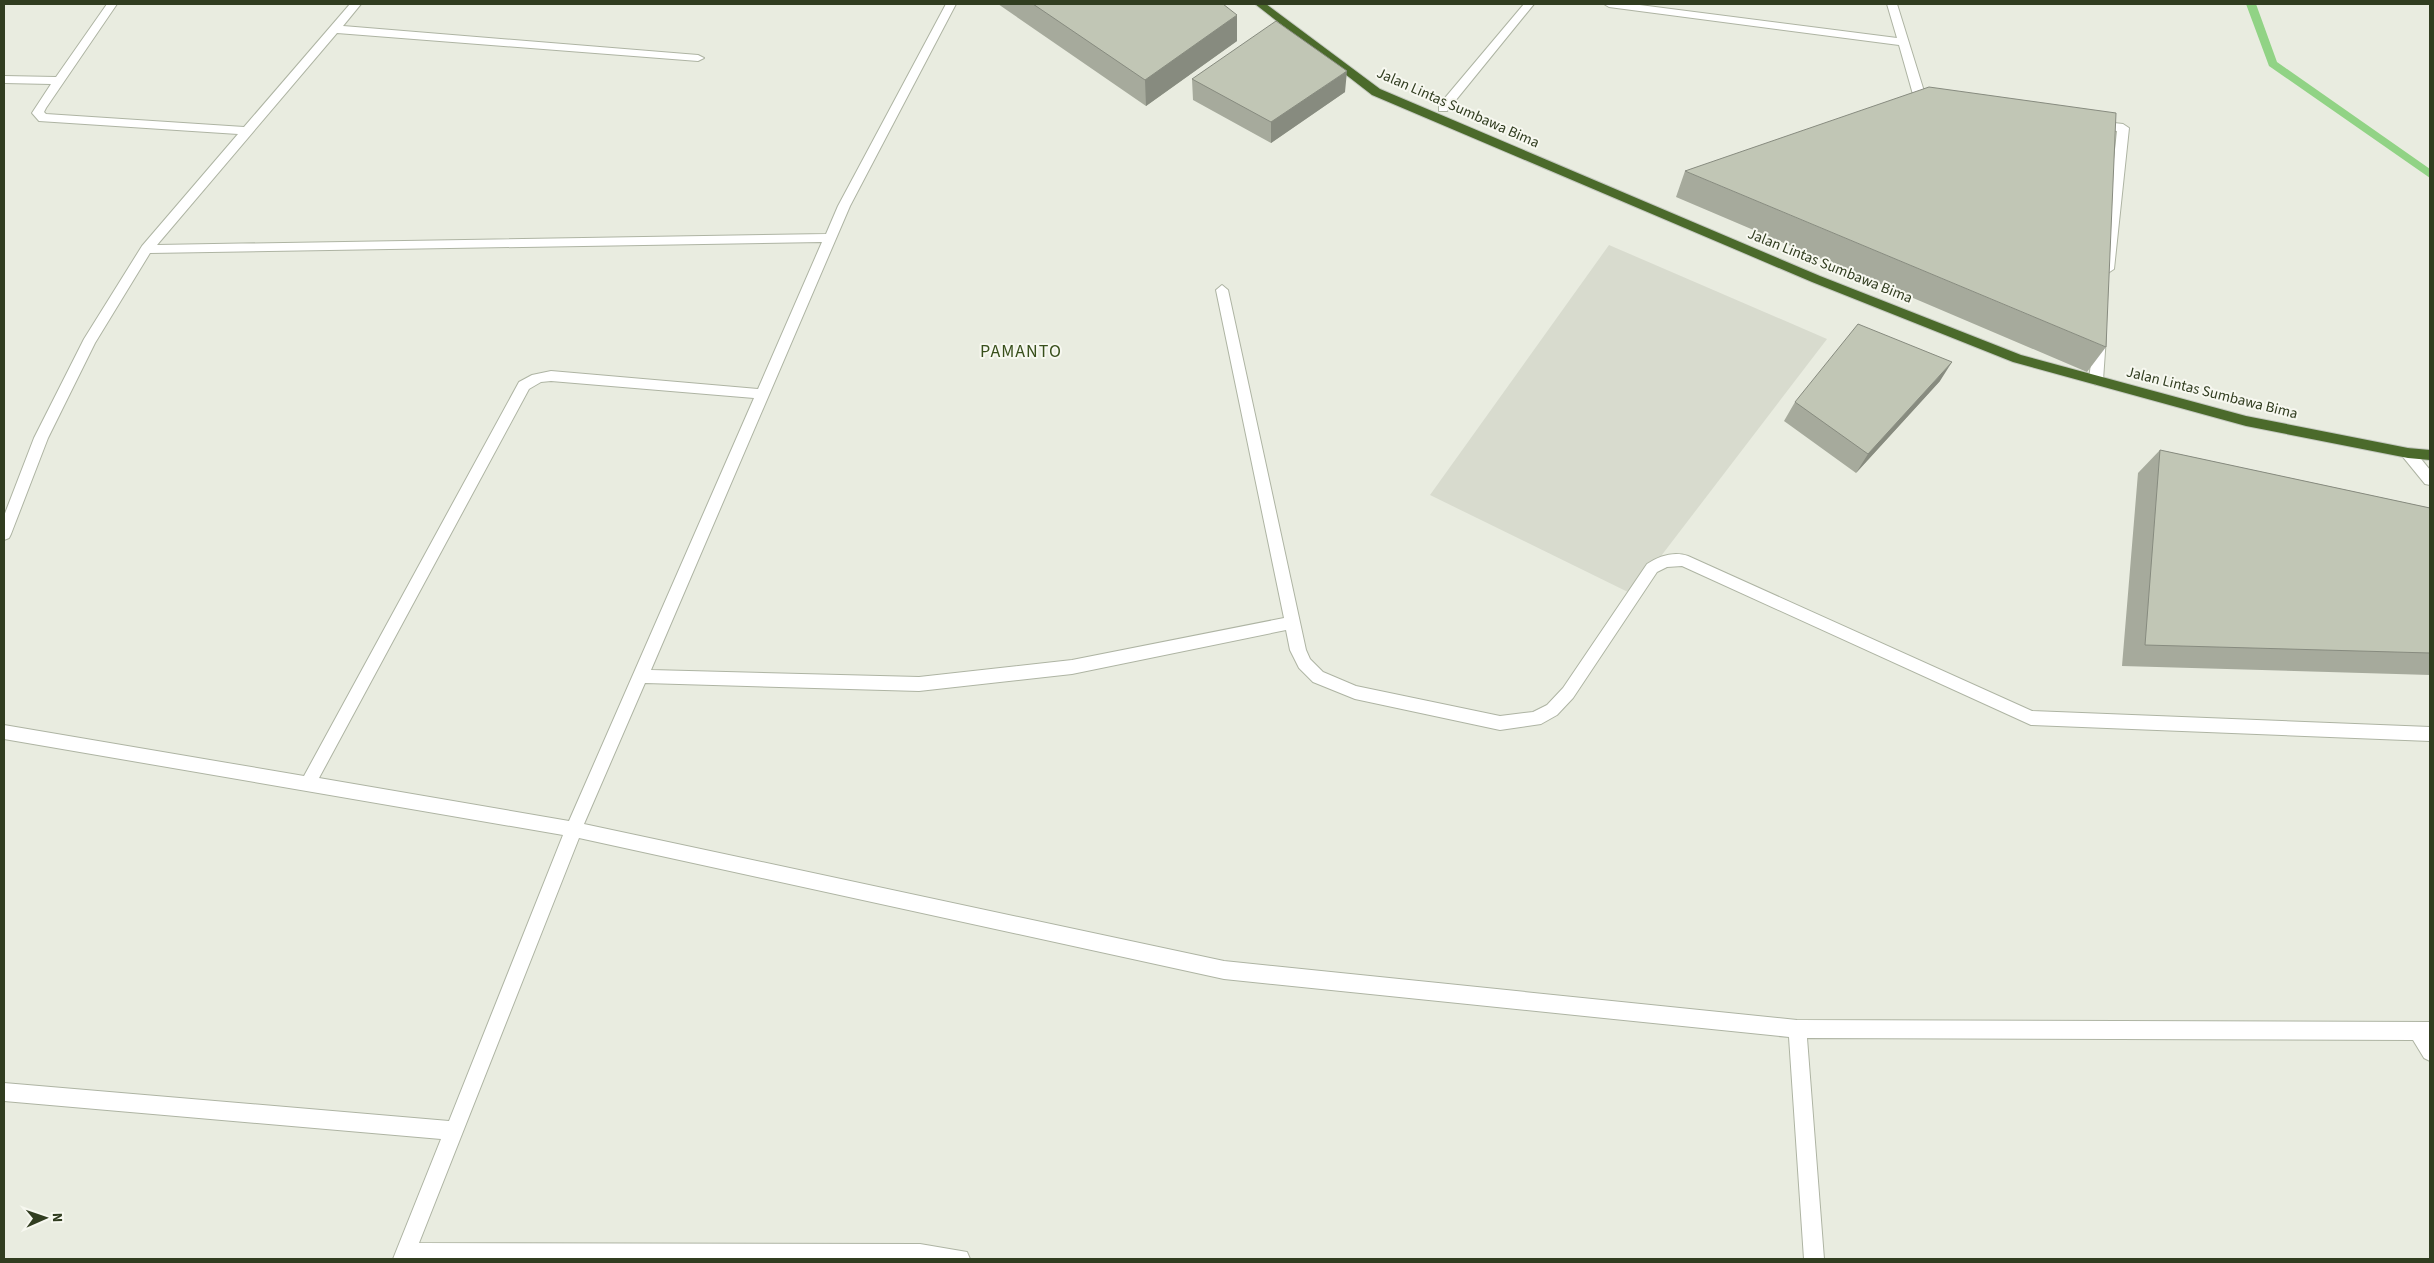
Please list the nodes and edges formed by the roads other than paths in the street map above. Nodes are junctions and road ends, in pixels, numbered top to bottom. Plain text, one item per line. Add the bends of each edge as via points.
1 (112, 4) edge
2 (356, 4) edge
3 (951, 4) edge
4 (1529, 4) edge
5 (1609, 4) edge
6 (1892, 4) edge
7 (1266, 5) edge
8 (334, 29) junction
9 (1904, 42) junction
10 (698, 58) dead end
11 (4, 79) edge
12 (58, 81) junction
13 (1941, 107) edge
14 (1443, 108) dead end
15 (2085, 124) edge
16 (247, 131) junction
17 (830, 238) junction
18 (146, 249) junction
19 (2106, 283) edge
20 (1222, 290) dead end
21 (2102, 322) edge
22 (2096, 380) junction
23 (762, 394) junction
24 (2408, 452) junction
25 (2430, 455) edge
26 (2430, 480) edge
27 (4, 534) edge
28 (1292, 623) junction
29 (640, 676) junction
30 (4, 732) edge
31 (2430, 734) edge
32 (308, 784) junction
33 (574, 829) junction
34 (1797, 1029) junction
35 (2424, 1031) edge
36 (2430, 1052) edge
37 (4, 1092) edge
38 (454, 1132) junction
39 (404, 1256) edge
40 (920, 1257) edge
41 (960, 1259) edge
42 (1814, 1259) edge

1 - 12 street
2 - 8 street
3 - 17 street
4 - 14 street
5 - 9 street
6 - 9 street
7 - 22 highway, Jalan Lintas Sumbawa Bima via 1376,92 1816,279 2018,359
8 - 10 street
8 - 16 street
9 - 13 street via 1922,105
11 - 12 street
12 - 16 street via 40,108 38,113 43,118
15 - 19 street via 2123,128
16 - 18 street
17 - 18 street
17 - 23 street
18 - 27 street via 89,342 41,438
20 - 28 street
21 - 22 street
22 - 24 highway, Jalan Lintas Sumbawa Bima via 2246,421
23 - 29 street
23 - 32 street via 551,376 530,381
24 - 25 highway, Jalan Lintas Sumbawa Bima
24 - 26 street
28 - 29 street via 1072,667 918,684
28 - 31 street via 1304,663 1318,677 1355,692 1500,723 1535,719 1552,710 1568,693 1652,568 1673,559 1692,564 2031,718
29 - 33 street
30 - 32 street
32 - 33 street
33 - 34 street via 1224,970
33 - 38 street
34 - 35 street
34 - 42 street
35 - 36 street
37 - 38 street
38 - 39 street
39 - 40 street
40 - 41 street

